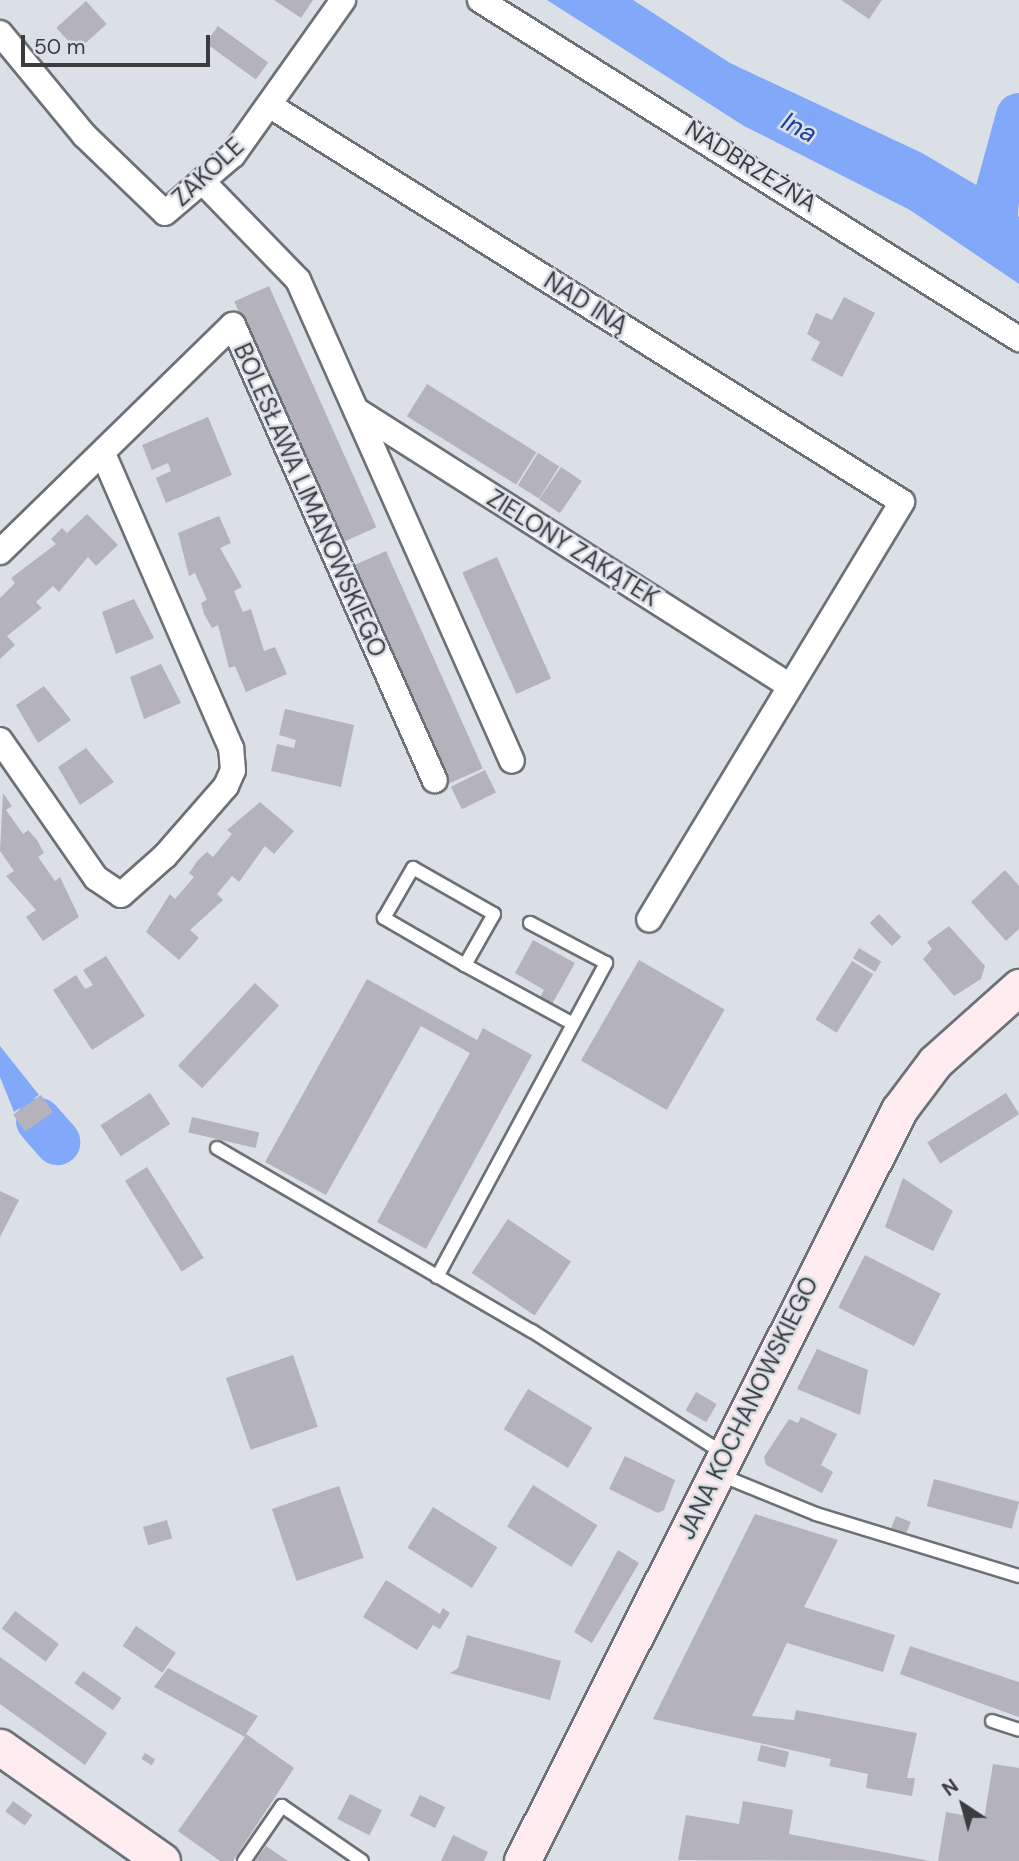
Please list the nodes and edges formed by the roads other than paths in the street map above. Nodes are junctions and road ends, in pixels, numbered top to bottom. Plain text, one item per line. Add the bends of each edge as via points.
1 (343, 0) edge
2 (480, 0) edge
3 (0, 33) edge
4 (269, 105) junction
5 (202, 181) junction
6 (1019, 339) edge
7 (356, 410) junction
8 (103, 454) junction
9 (0, 552) edge
10 (790, 686) junction
11 (0, 740) edge
12 (512, 761) dead end
13 (435, 779) dead end
14 (649, 919) dead end
15 (530, 923) dead end
16 (465, 965) junction
17 (1019, 986) edge
18 (573, 1024) junction
19 (217, 1148) dead end
20 (438, 1277) junction
21 (721, 1464) junction
22 (1019, 1576) edge
23 (992, 1721) dead end
24 (1019, 1730) edge
25 (0, 1746) edge
26 (162, 1861) edge
27 (244, 1861) edge
28 (362, 1861) edge
29 (522, 1861) edge

1 - 4 street, ZAKOLE
2 - 6 street, NADBRZEŻNA
3 - 5 street, ZAKOLE via 84,135 165,213
4 - 5 street, ZAKOLE via 233,155
4 - 10 street, NAD INĄ via 902,502
5 - 7 street via 298,280
7 - 10 street, ZIELONY ZAKĄTEK
7 - 12 street
8 - 9 street, BOLESŁAWA LIMANOWSKIEGO
8 - 11 street via 226,736 233,770 226,786 165,856 121,895 96,878
8 - 13 street, BOLESŁAWA LIMANOWSKIEGO via 233,325
10 - 14 street
15 - 18 lane via 606,964
16 - 16 lane via 495,914 413,868 384,918
16 - 18 lane
17 - 21 street, JANA KOCHANOWSKIEGO via 935,1062 899,1110
18 - 20 lane
19 - 20 lane
20 - 21 lane
21 - 22 lane via 816,1514
21 - 29 street, JANA KOCHANOWSKIEGO
23 - 24 lane
25 - 26 street
27 - 28 lane via 282,1806

